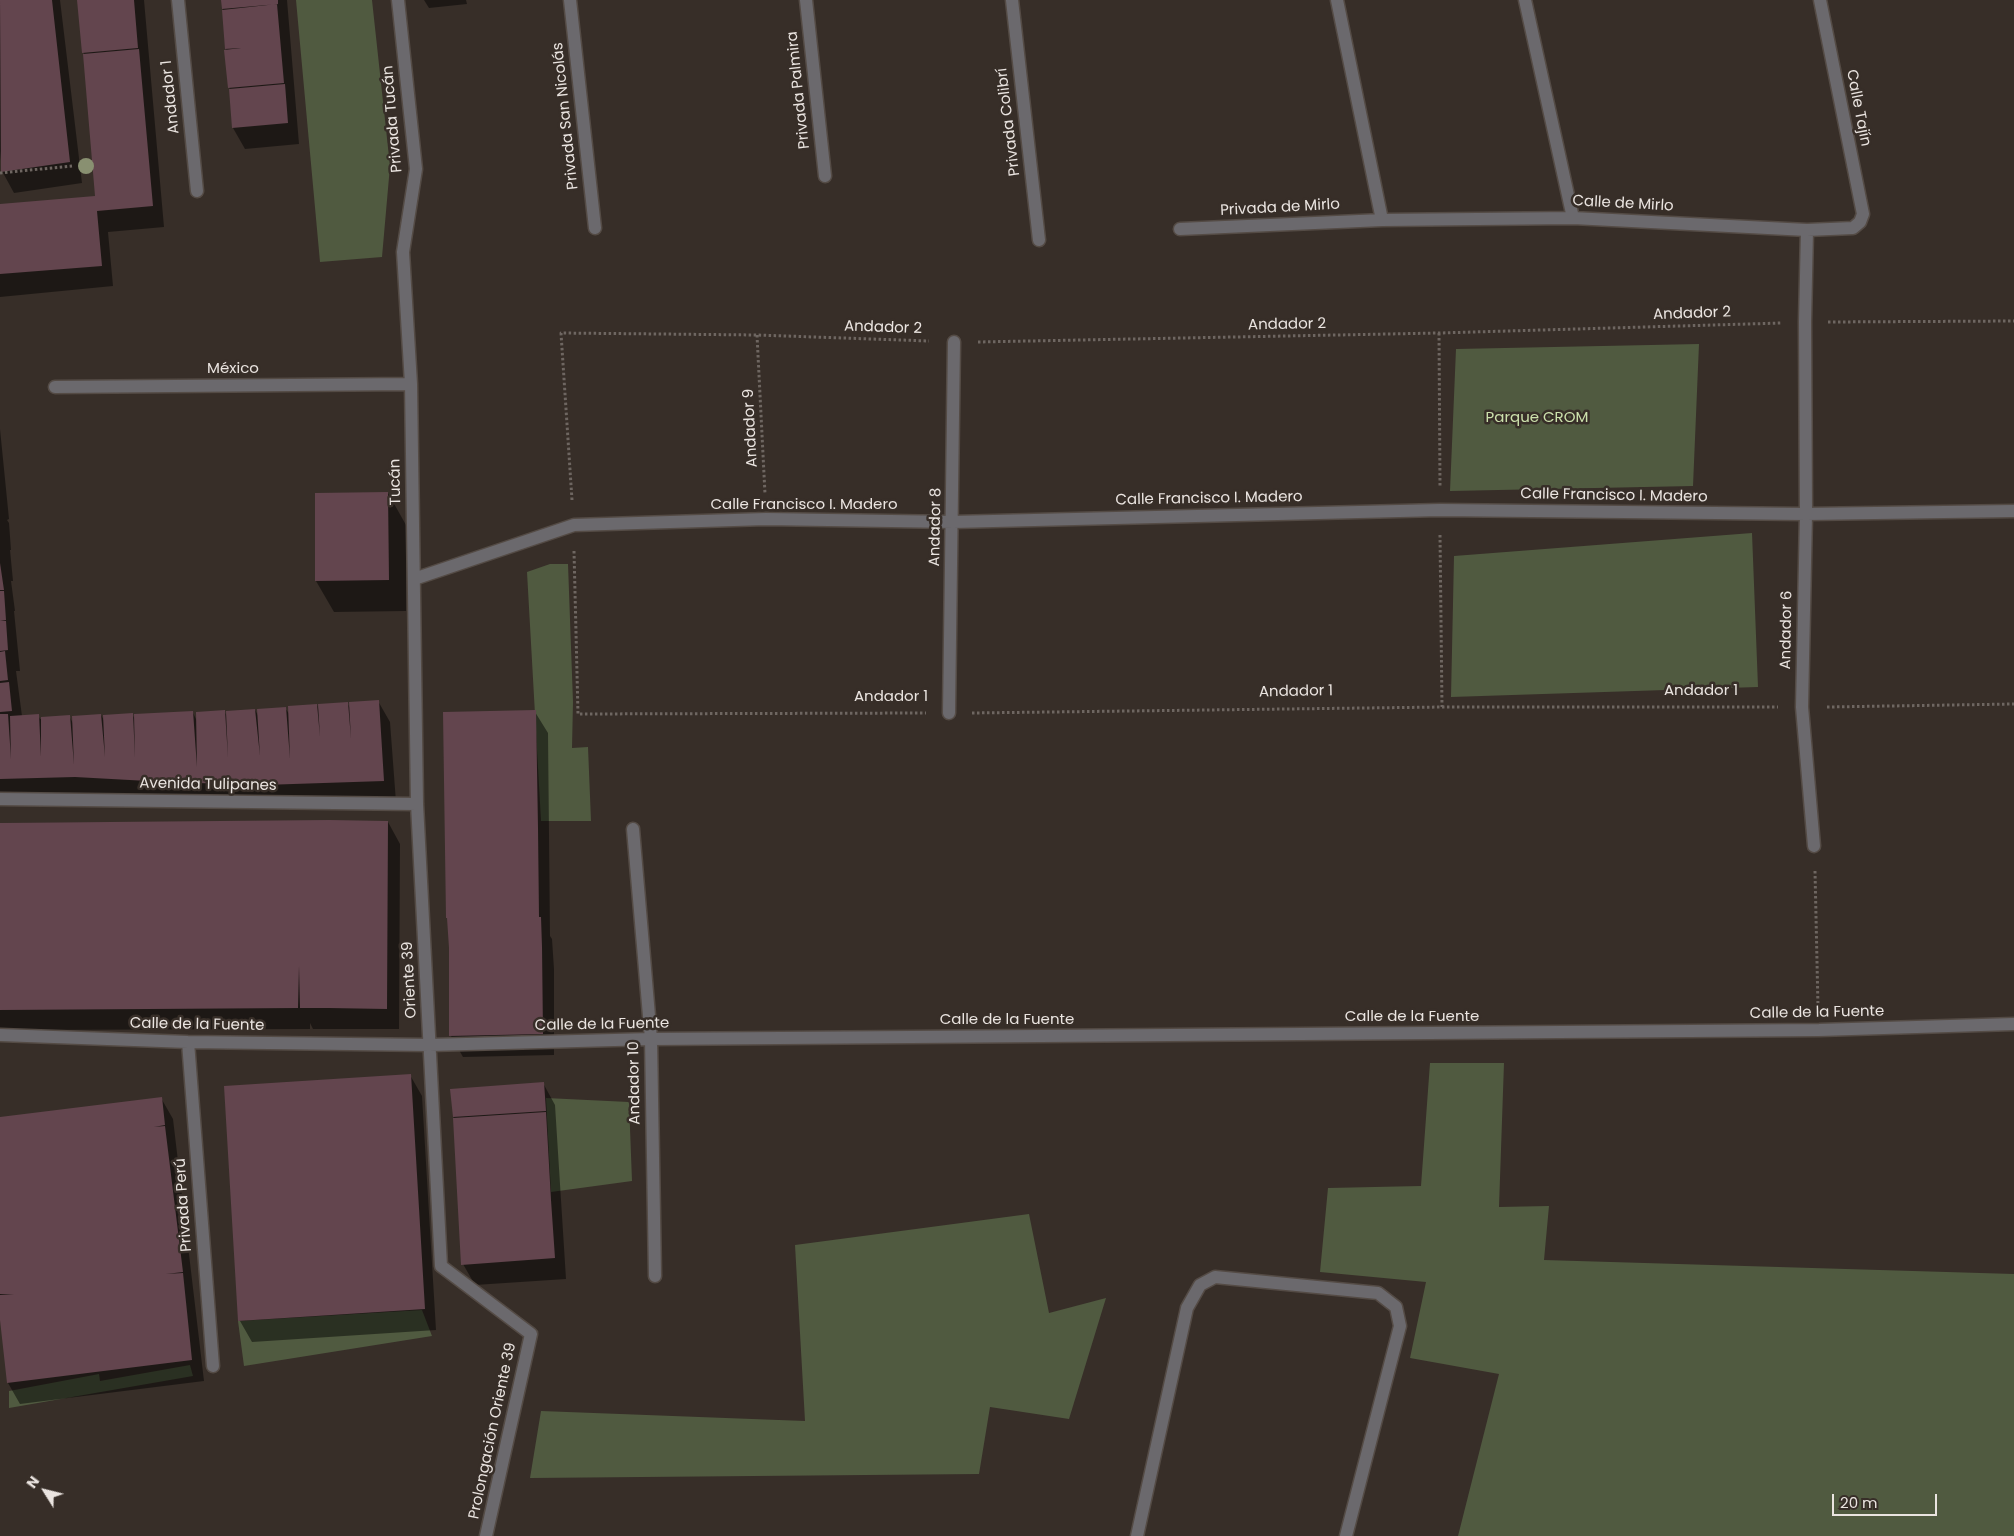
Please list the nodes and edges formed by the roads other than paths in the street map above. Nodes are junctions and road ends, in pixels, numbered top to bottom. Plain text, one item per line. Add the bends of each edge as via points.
1 (178, 0) edge
2 (398, 0) edge
3 (570, 0) edge
4 (806, 0) edge
5 (1012, 0) edge
6 (1337, 0) edge
7 (1525, 0) edge
8 (1820, 0) edge
9 (825, 176) dead end
10 (197, 191) dead end
11 (1573, 218) junction
12 (1382, 220) junction
13 (1860, 222) joint
14 (595, 228) dead end
15 (1180, 229) dead end
16 (1807, 230) junction
17 (1039, 240) dead end
18 (954, 342) road end
19 (411, 384) junction
20 (55, 387) dead end
21 (2014, 511) edge
22 (1806, 514) junction
23 (952, 522) junction
24 (414, 579) junction
25 (949, 713) road end
26 (0, 799) edge
27 (416, 804) junction
28 (633, 829) dead end
29 (1814, 846) road end
30 (2014, 1024) edge
31 (0, 1035) edge
32 (651, 1039) junction
33 (188, 1042) junction
34 (430, 1045) junction
35 (655, 1276) dead end
36 (531, 1334) joint
37 (213, 1366) dead end
38 (486, 1536) edge
39 (1137, 1536) edge
40 (1346, 1536) edge

1 - 10 street, Andador 1
2 - 19 street, Privada Tucán via 416,169 403,252
3 - 14 street, Privada San Nicolás
4 - 9 street, Privada Palmira
5 - 17 street, Privada Colibrí
6 - 12 street
7 - 11 street
8 - 13 street, Calle Tajín via 1863,214
11 - 12 street, Calle de Mirlo
11 - 16 street, Calle de Mirlo
12 - 15 street, Privada de Mirlo
13 - 16 street, Calle de Mirlo via 1853,228
16 - 22 street, Andador 6
18 - 23 street, Andador 8
19 - 20 street, México
19 - 24 street, Tucán
21 - 22 street, Calle Francisco I. Madero
22 - 23 street, Calle Francisco I. Madero via 1440,510
22 - 29 street, Andador 6 via 1802,707
23 - 24 street, Calle Francisco I. Madero via 766,519 574,525
23 - 25 street, Andador 8
24 - 27 street, Oriente 39
26 - 27 street, Avenida Tulipanes
27 - 34 street, Oriente 39
28 - 32 street, Andador 10
30 - 32 street, Calle de la Fuente via 1819,1030
31 - 33 street, Calle de la Fuente
32 - 34 street, Calle de la Fuente
32 - 35 street, Andador 10
33 - 34 street, Calle de la Fuente
33 - 37 street, Privada Perú
34 - 36 street, Oriente 39 via 441,1266
36 - 38 street, Prolongación Oriente 39
39 - 40 street via 1187,1308 1200,1285 1215,1277 1378,1293 1396,1307 1400,1326

